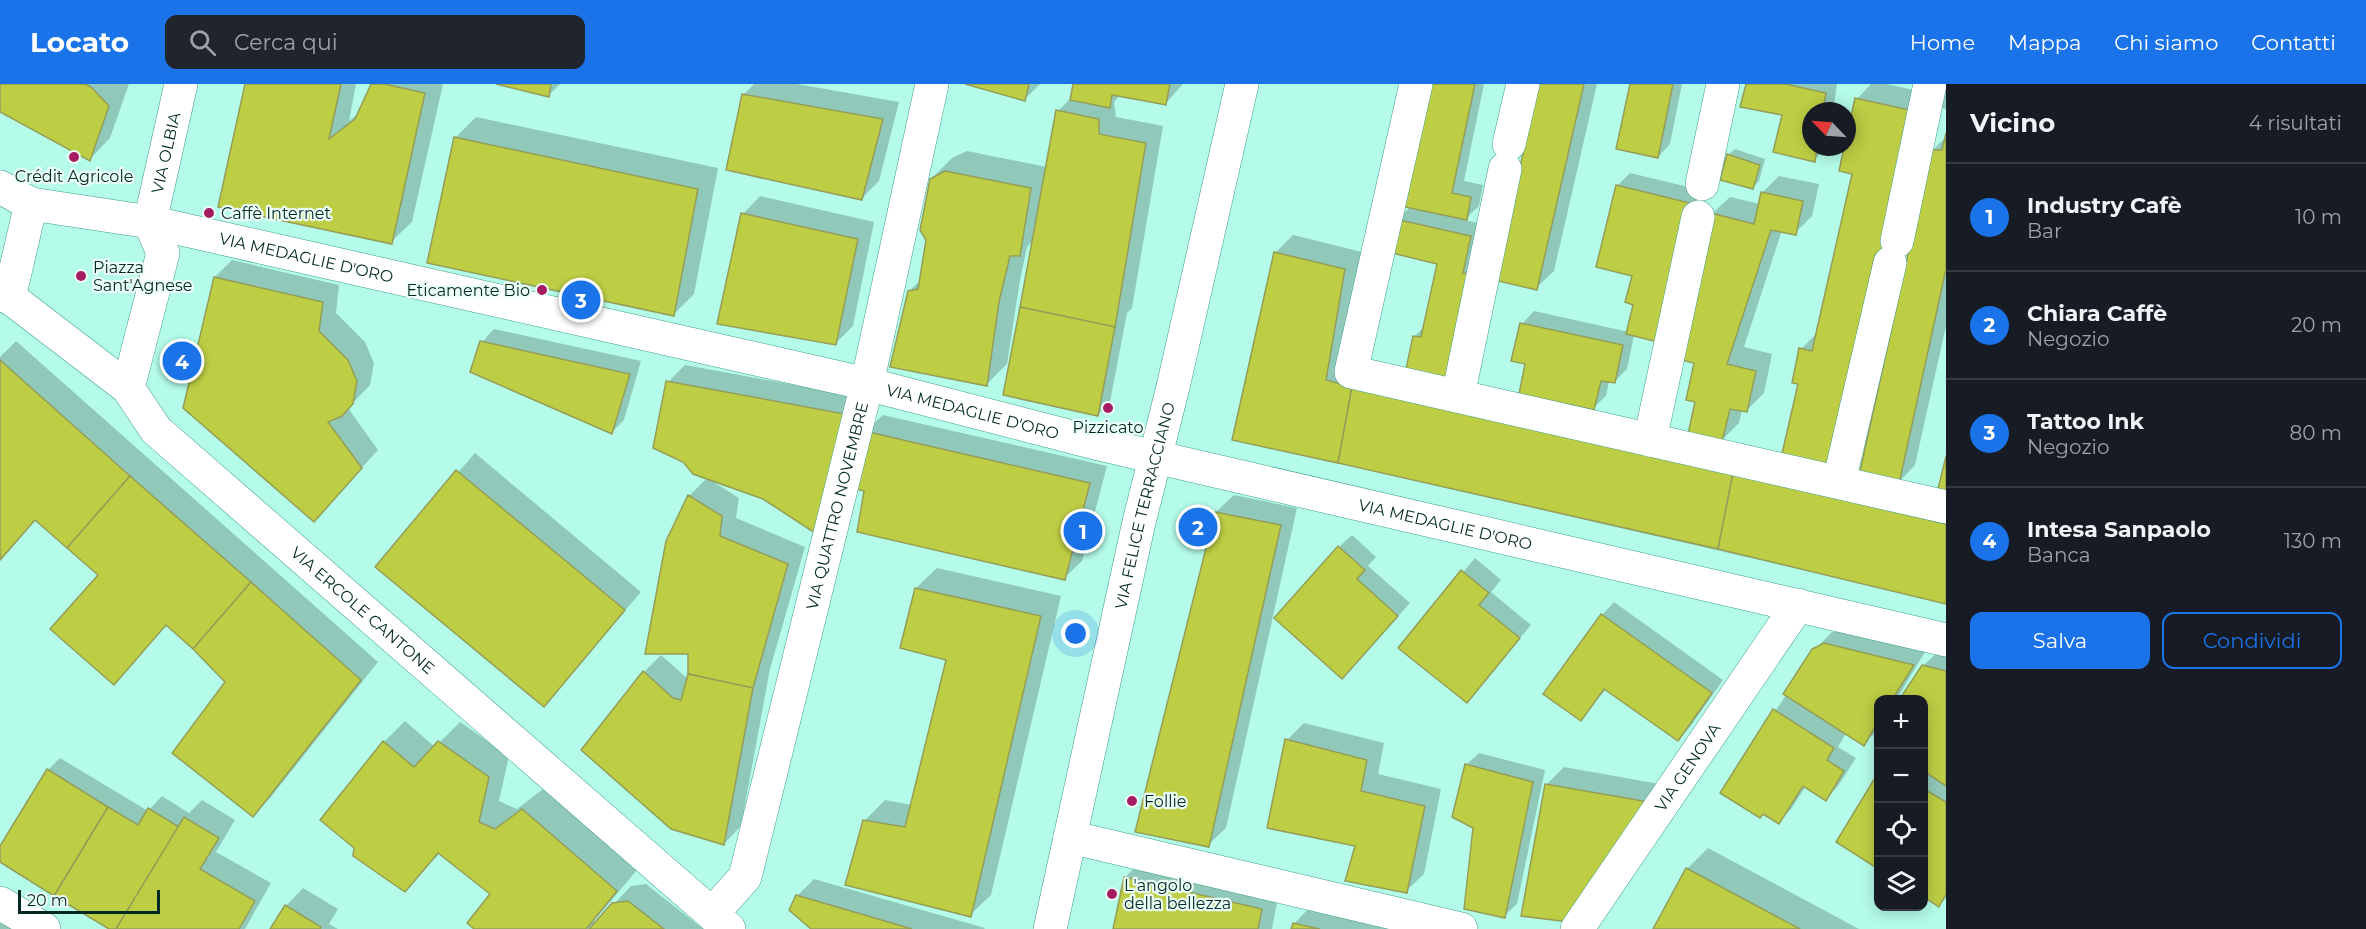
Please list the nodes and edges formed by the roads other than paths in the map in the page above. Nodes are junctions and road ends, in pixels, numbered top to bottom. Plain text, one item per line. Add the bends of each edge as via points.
1 (182, 84) edge
2 (932, 84) edge
3 (1242, 84) edge
4 (1416, 84) edge
5 (1523, 84) edge
6 (1723, 84) edge
7 (1930, 84) edge
8 (1702, 183) dead end
9 (0, 187) edge
10 (31, 204) junction
11 (1698, 217) dead end
12 (150, 222) junction
13 (5, 294) edge
14 (867, 384) junction
15 (128, 388) junction
16 (1458, 396) junction
17 (1650, 440) junction
18 (1154, 456) junction
19 (1839, 482) junction
20 (1946, 507) edge
21 (1798, 605) junction
22 (1946, 640) edge
23 (1070, 837) junction
24 (0, 903) edge
25 (721, 922) edge
26 (44, 929) edge
27 (1050, 929) edge
28 (1461, 929) edge
29 (1577, 929) edge

1 - 12 street, VIA OLBIA
2 - 14 street, VIA QUATTRO NOVEMBRE
3 - 18 street, VIA FELICE TERRACCIANO
4 - 16 street via 1351,372
5 - 16 street
6 - 8 street
7 - 19 street
9 - 10 street, VIA MEDAGLIE D'ORO
10 - 12 street, VIA MEDAGLIE D'ORO
10 - 13 street
11 - 17 street
12 - 14 street, VIA MEDAGLIE D'ORO
12 - 15 street via 163,253
13 - 15 street, VIA ERCOLE CANTONE
14 - 18 street, VIA MEDAGLIE D'ORO
14 - 25 street, VIA QUATTRO NOVEMBRE via 745,877
15 - 25 street, VIA ERCOLE CANTONE via 156,429
16 - 17 street
17 - 19 street
18 - 21 street, VIA MEDAGLIE D'ORO
18 - 23 street, VIA FELICE TERRACCIANO
19 - 20 street
21 - 22 street, VIA MEDAGLIE D'ORO
21 - 29 street, VIA GENOVA
23 - 27 street, VIA FELICE TERRACCIANO
23 - 28 street
24 - 26 street

